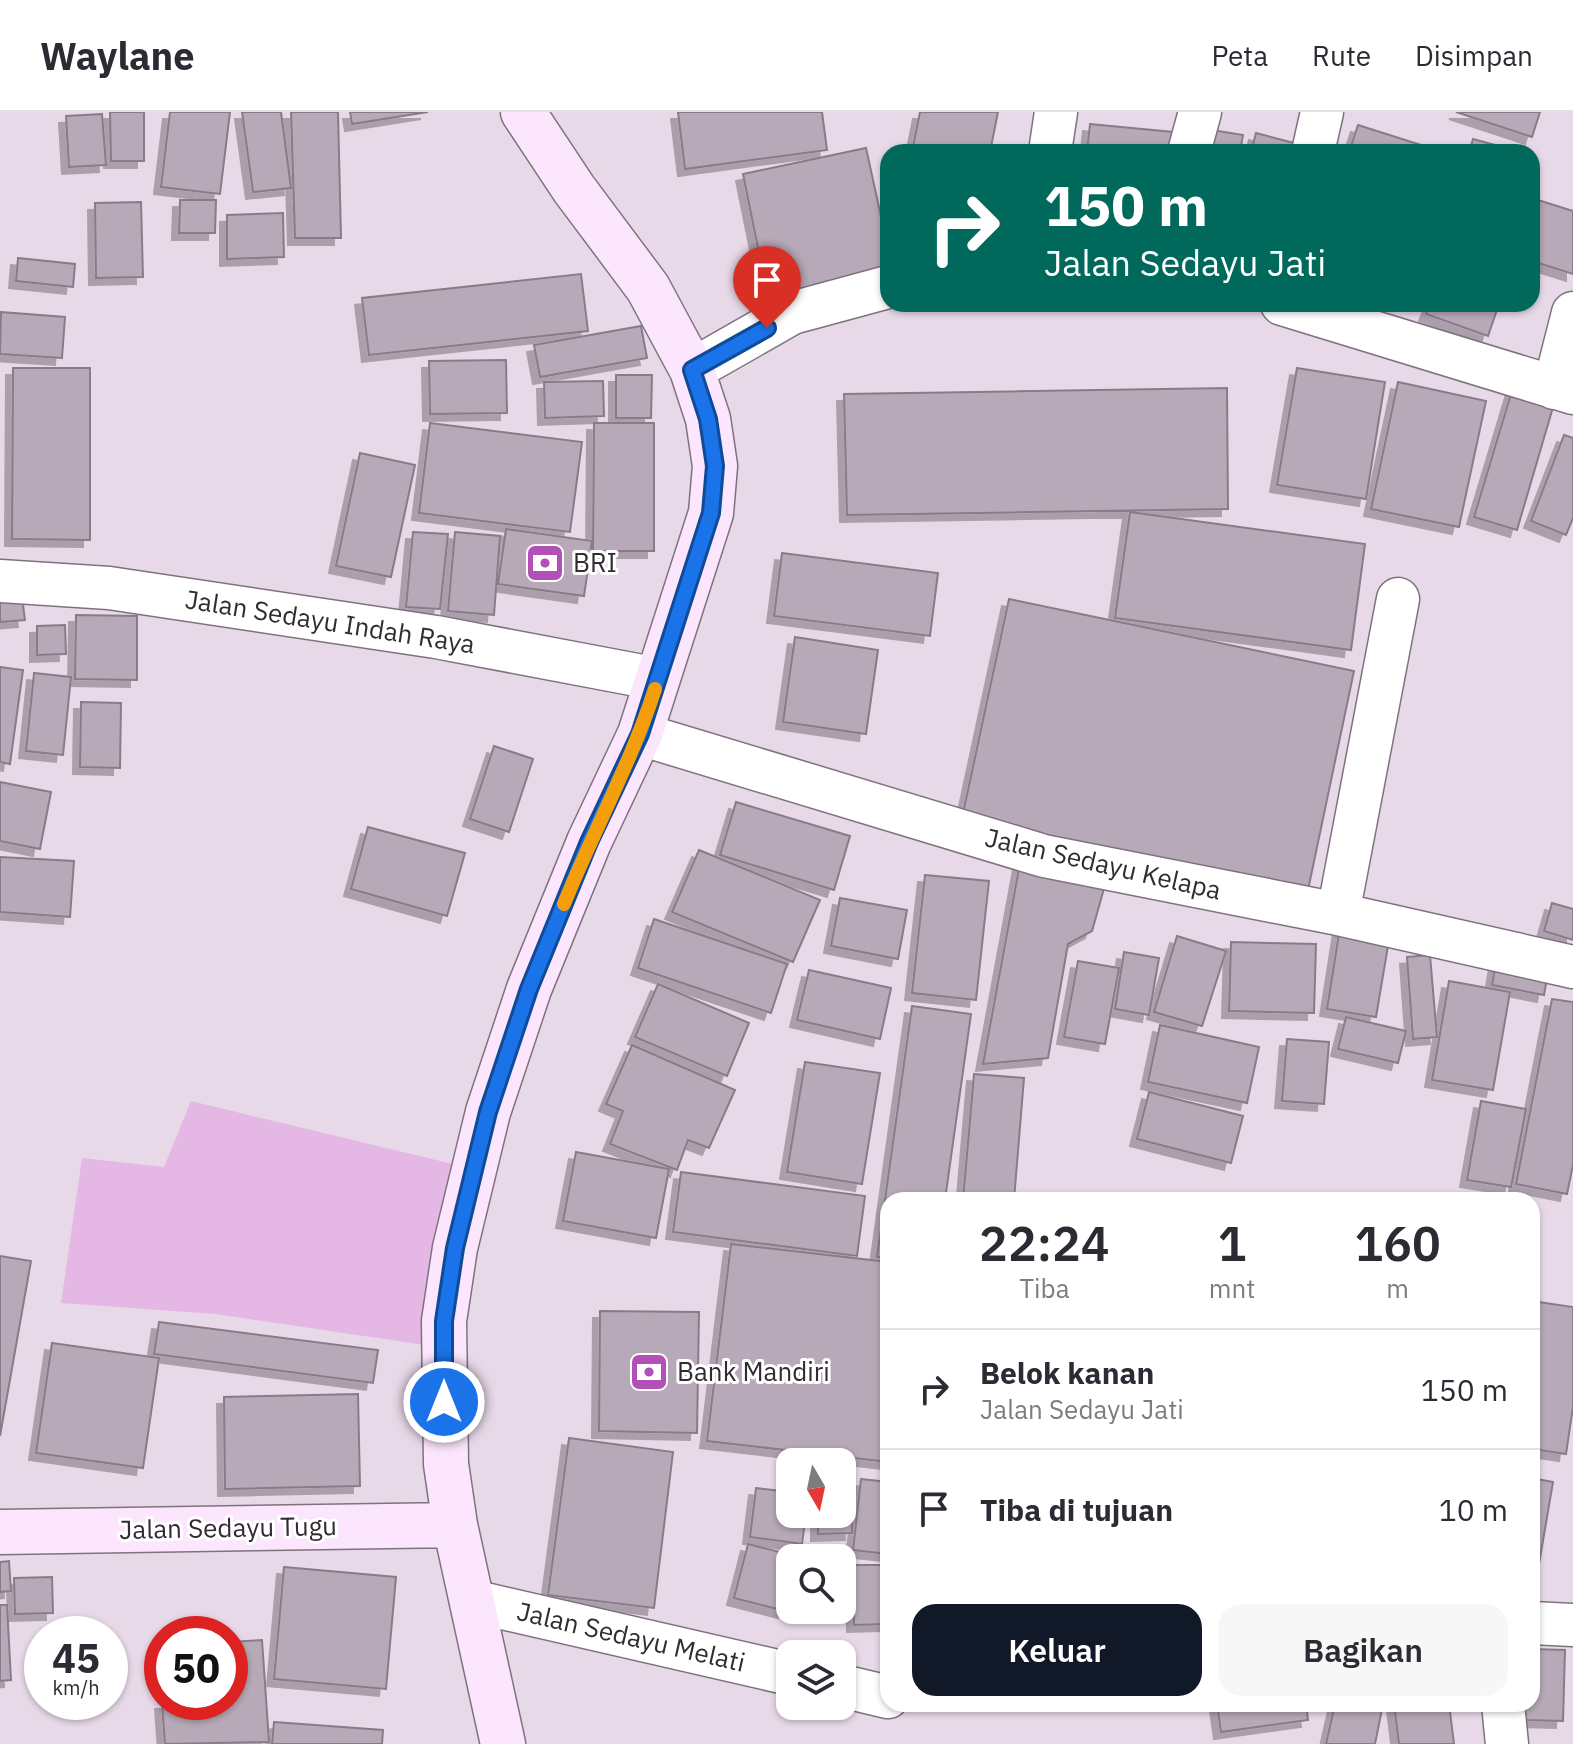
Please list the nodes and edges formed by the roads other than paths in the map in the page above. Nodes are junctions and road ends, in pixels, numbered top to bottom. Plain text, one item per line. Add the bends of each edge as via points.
1 (523, 112) edge
2 (1056, 112) edge
3 (1200, 112) edge
4 (1322, 112) edge
5 (1051, 144) edge
6 (1191, 144) edge
7 (1315, 144) edge
8 (880, 289) edge
9 (1308, 312) edge
10 (1573, 313) edge
11 (692, 370) junction
12 (1564, 391) edge
13 (0, 581) edge
14 (1398, 599) dead end
15 (658, 679) junction
16 (640, 734) junction
17 (1338, 914) junction
18 (1573, 967) edge
19 (455, 1525) junction
20 (0, 1532) edge
21 (472, 1601) junction
22 (1540, 1623) edge
23 (1573, 1625) edge
24 (776, 1671) edge
25 (856, 1689) edge
26 (880, 1695) edge
27 (1504, 1712) edge
28 (503, 1744) edge
29 (1507, 1744) edge

1 - 11 main road via 648,288
2 - 5 street
3 - 6 street
4 - 7 street
8 - 11 street via 792,313
9 - 12 street
10 - 12 street
11 - 15 main road via 708,419 715,466 711,513
13 - 15 street, Jalan Sedayu Indah Raya via 109,588 436,637
14 - 17 street
15 - 16 main road
16 - 17 street, Jalan Sedayu Kelapa via 1044,856
16 - 19 main road via 529,989 488,1112 455,1248 444,1321 446,1464
17 - 18 street, Jalan Sedayu Kelapa
19 - 20 main road, Jalan Sedayu Tugu
19 - 21 main road
21 - 24 street, Jalan Sedayu Melati
21 - 28 main road
22 - 23 street
25 - 26 street
27 - 29 street

